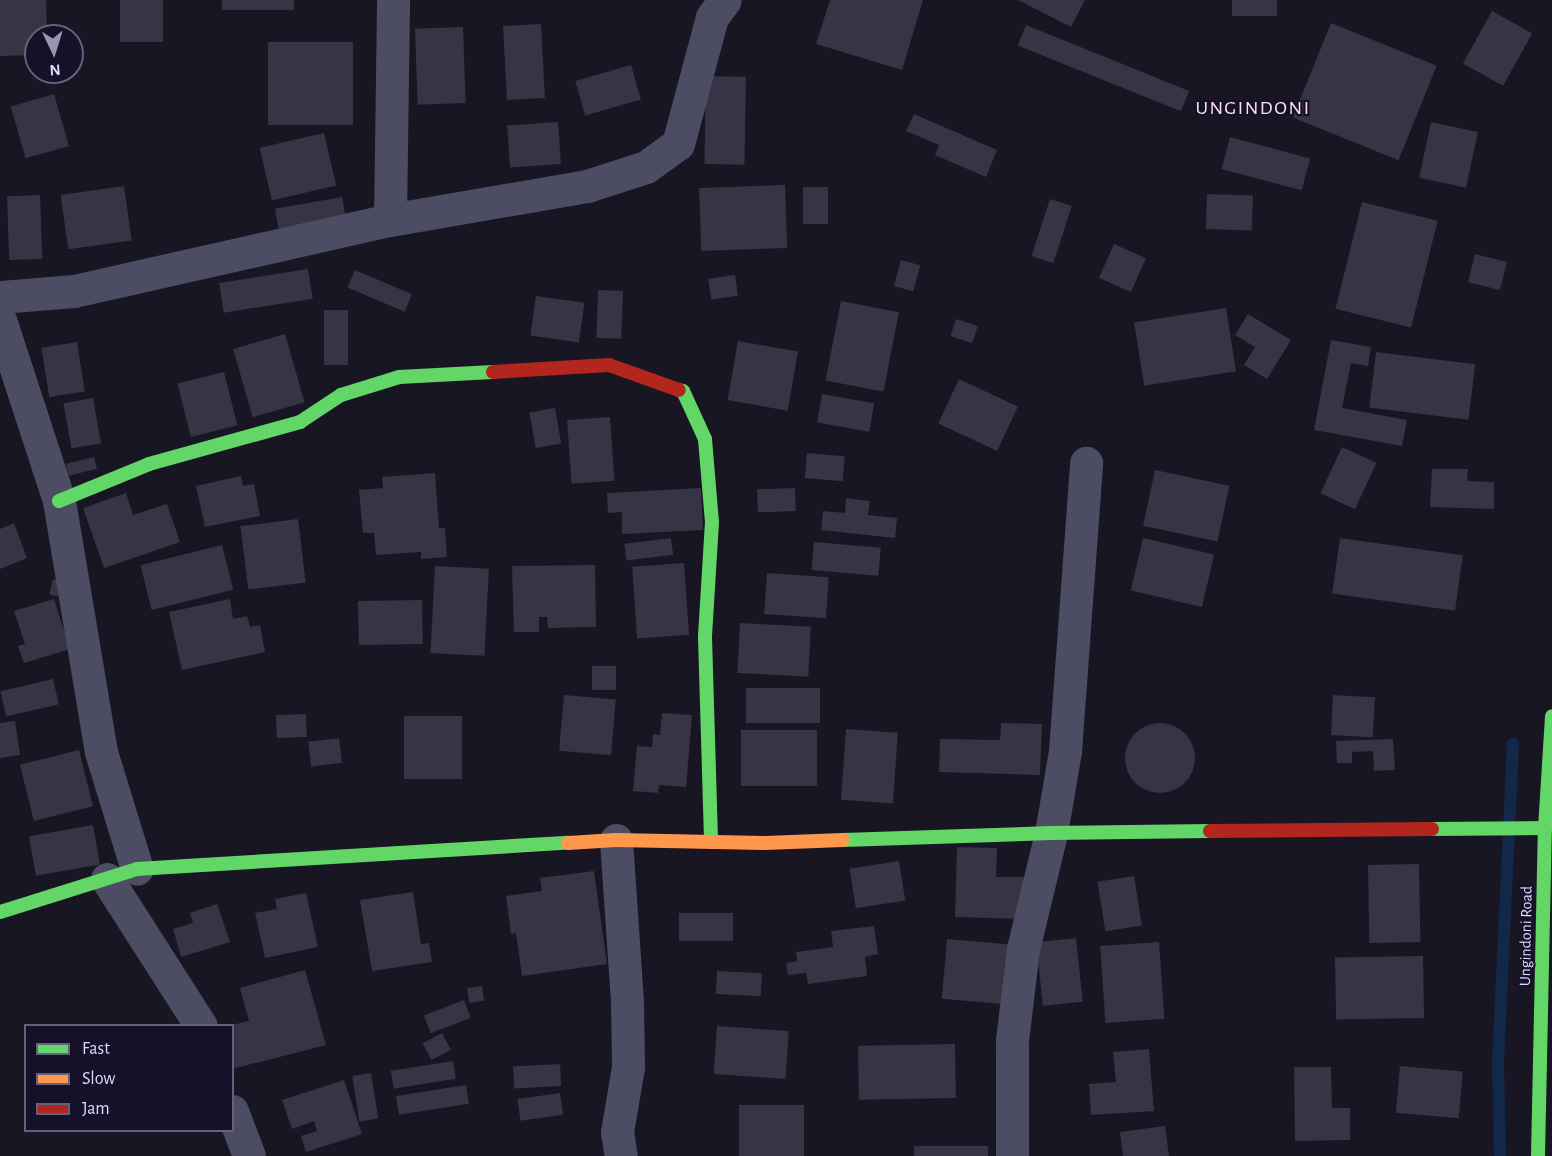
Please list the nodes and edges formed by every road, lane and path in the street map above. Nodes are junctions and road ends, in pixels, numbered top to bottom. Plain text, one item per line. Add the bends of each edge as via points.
1 (393, 0) edge
2 (725, 0) edge
3 (390, 220) junction
4 (0, 297) edge
5 (0, 320) edge
6 (1086, 463) dead end
7 (59, 501) junction
8 (1552, 716) edge
9 (1545, 828) junction
10 (1051, 833) junction
11 (616, 840) junction
12 (711, 842) junction
13 (122, 874) junction
14 (0, 912) edge
15 (200, 1024) edge
16 (1546, 1077) edge
17 (234, 1116) edge
18 (249, 1156) edge
19 (621, 1156) edge
20 (1012, 1156) edge
21 (1538, 1156) edge

1 - 3 street
2 - 3 street via 712,17 678,144 646,167 587,186
3 - 4 street via 74,291
5 - 7 street
6 - 10 street via 1065,751
7 - 12 street via 149,464 300,422 341,395 399,377 609,365 683,391 705,439 712,522 705,637
7 - 13 street
8 - 9 street, Ungindoni Road
9 - 10 street
9 - 16 street, Ungindoni Road
10 - 12 street
10 - 20 street via 1023,949 1014,1017
11 - 12 street
11 - 13 street
11 - 19 street via 627,1001 628,1067 617,1132
13 - 14 street
13 - 15 street
16 - 21 street, Ungindoni Road
17 - 18 street

